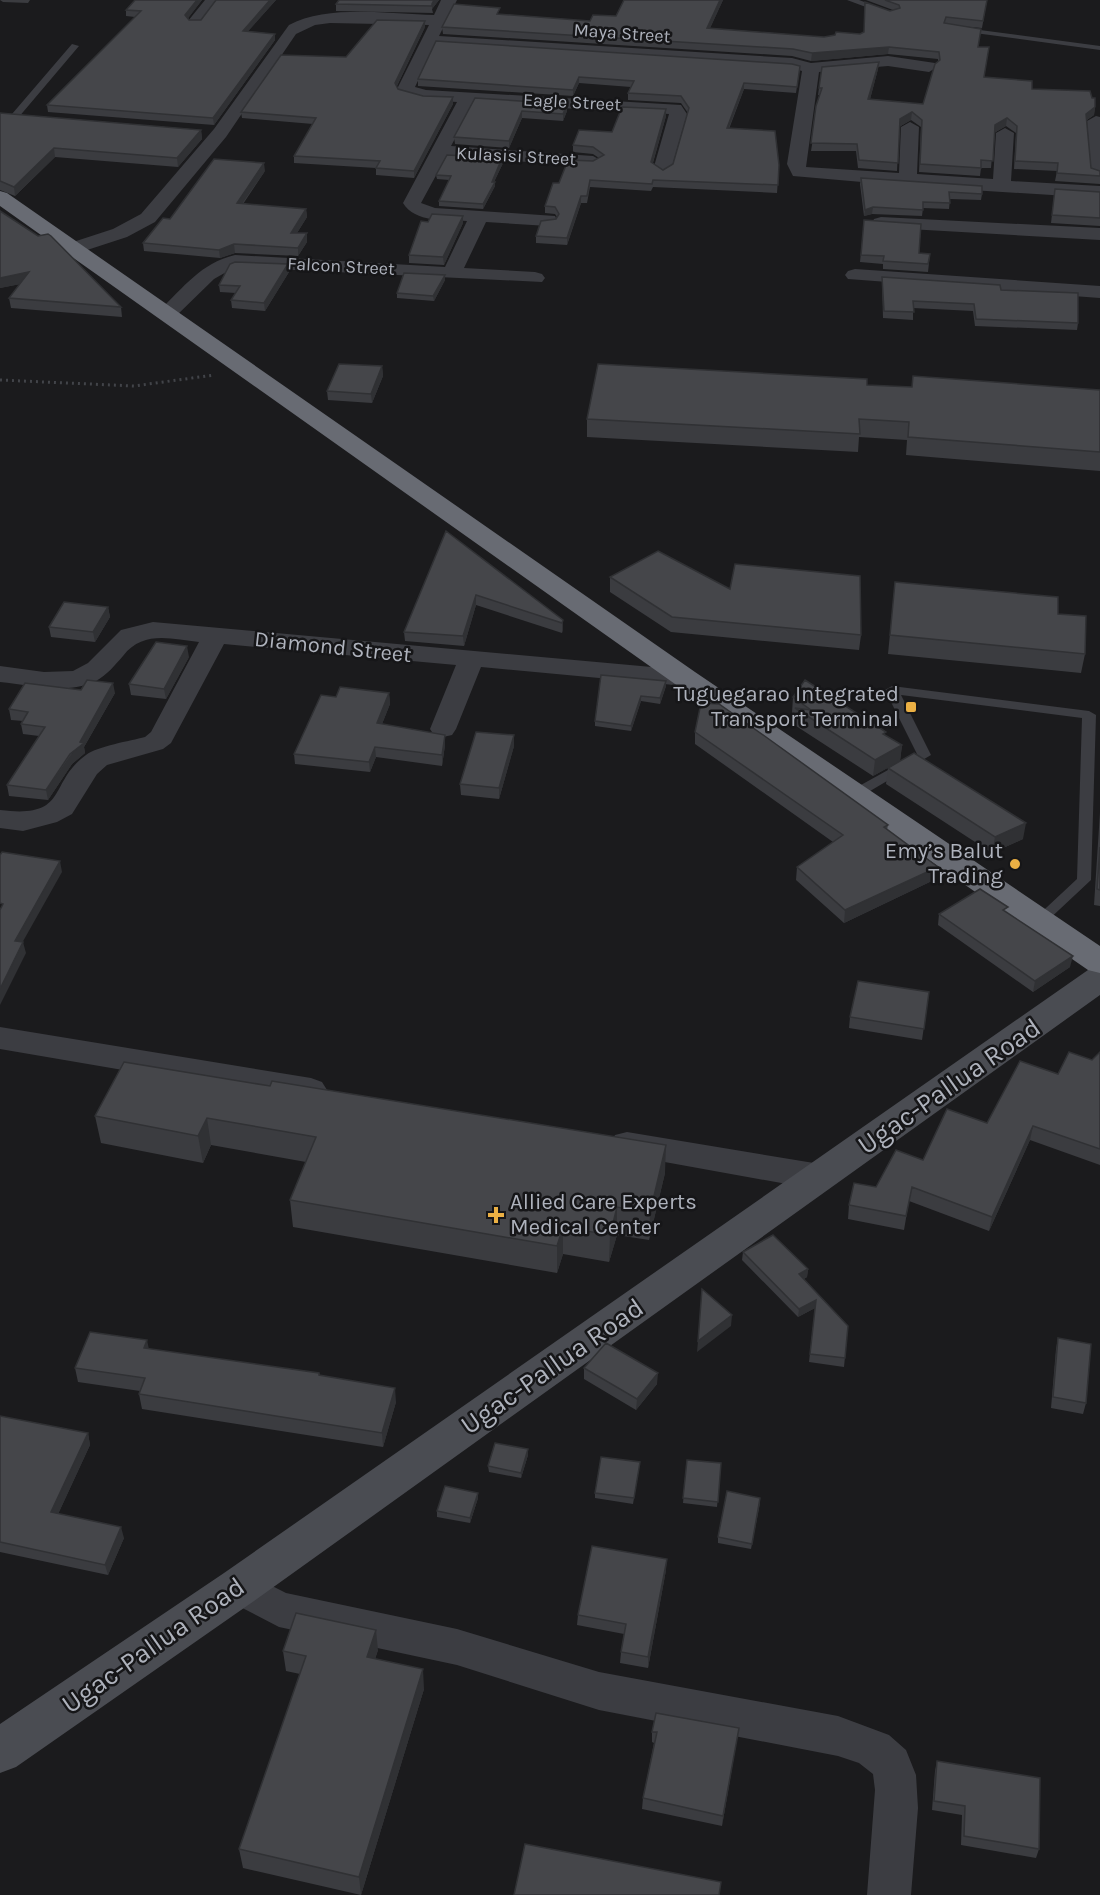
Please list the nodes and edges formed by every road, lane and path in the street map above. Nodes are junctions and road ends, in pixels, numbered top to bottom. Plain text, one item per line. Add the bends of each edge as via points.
1 (213, 0) edge
2 (449, 0) edge
3 (851, 0) edge
4 (893, 14) edge
5 (440, 20) junction
6 (196, 21) edge
7 (948, 28) edge
8 (430, 40) junction
9 (75, 46) dead end
10 (1100, 48) edge
11 (929, 67) dead end
12 (811, 68) junction
13 (468, 96) junction
14 (7, 115) edge
15 (38, 118) edge
16 (1096, 121) edge
17 (910, 128) edge
18 (197, 132) edge
19 (1005, 133) edge
20 (220, 134) junction
21 (440, 151) junction
22 (593, 160) edge
23 (662, 170) edge
24 (1100, 174) edge
25 (908, 181) junction
26 (1002, 186) junction
27 (1100, 192) edge
28 (0, 197) edge
29 (479, 217) junction
30 (548, 220) edge
31 (872, 222) edge
32 (1100, 234) edge
33 (74, 248) junction
34 (452, 273) junction
35 (855, 275) dead end
36 (535, 278) dead end
37 (1100, 292) edge
38 (167, 314) junction
39 (244, 368) junction
40 (0, 380) edge
41 (215, 636) junction
42 (471, 660) junction
43 (0, 674) edge
44 (685, 678) junction
45 (444, 729) dead end
46 (855, 794) junction
47 (0, 819) edge
48 (1039, 921) junction
49 (1100, 963) edge
50 (1100, 978) edge
51 (0, 1038) edge
52 (342, 1096) edge
53 (599, 1139) edge
54 (820, 1177) junction
55 (239, 1587) junction
56 (0, 1751) edge
57 (889, 1895) edge

1 - 6 street
2 - 5 street
3 - 4 lane
5 - 8 street
5 - 20 street via 330,18 296,27
7 - 10 lane
8 - 12 street, Maya Street via 792,63
8 - 13 street, Eagle Street via 405,89 417,94
9 - 14 lane
11 - 12 street, Maya Street via 888,61
12 - 25 street via 796,164 799,172
13 - 21 street
13 - 23 street, Eagle Street via 675,109 678,114
14 - 15 street
16 - 24 street
17 - 25 street
18 - 20 street
19 - 26 street
20 - 33 street via 148,218 128,230
21 - 22 street, Kulasisi Street
21 - 29 street via 412,203 420,211
25 - 26 street
26 - 27 street
28 - 33 highway
29 - 30 street
29 - 34 street
31 - 32 street
33 - 38 highway
34 - 36 street, Falcon Street
34 - 38 street, Falcon Street via 227,262
35 - 37 street
38 - 39 highway
39 - 40 path via 146,387
39 - 44 highway
41 - 42 street, Diamond Street
41 - 43 street, Diamond Street via 140,630 128,634 99,668 85,676 51,679
41 - 47 street via 162,737 154,743 97,759 62,808 47,816 23,822
42 - 44 street, Diamond Street
42 - 45 street
44 - 46 highway
46 - 48 highway
46 - 48 lane via 924,755 892,690 1089,716 1084,880
48 - 49 highway
50 - 54 street, Ugac-Pallua Road
51 - 52 street
53 - 54 street
54 - 55 street, Ugac-Pallua Road
55 - 56 street, Ugac-Pallua Road
55 - 57 street via 279,1609 457,1647 599,1691 838,1736 871,1746 891,1763 897,1790

